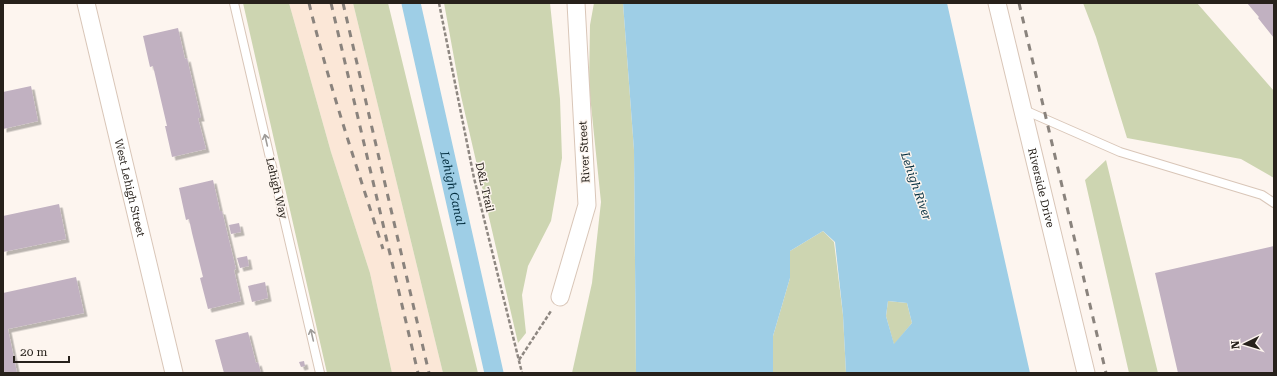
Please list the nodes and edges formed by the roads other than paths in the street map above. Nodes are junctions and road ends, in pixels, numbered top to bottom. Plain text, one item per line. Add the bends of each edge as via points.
1 (86, 3) edge
2 (234, 3) edge
3 (576, 3) edge
4 (997, 3) edge
5 (1021, 108) junction
6 (1274, 203) edge
7 (560, 297) road end
8 (174, 373) edge
9 (320, 373) edge
10 (1086, 373) edge

1 - 8 street, West Lehigh Street
9 -> 2 lane, Lehigh Way
3 - 7 street, River Street via 587,205
4 - 5 street, Riverside Drive
5 - 6 lane via 1120,152 1262,195
5 - 10 street, Riverside Drive

